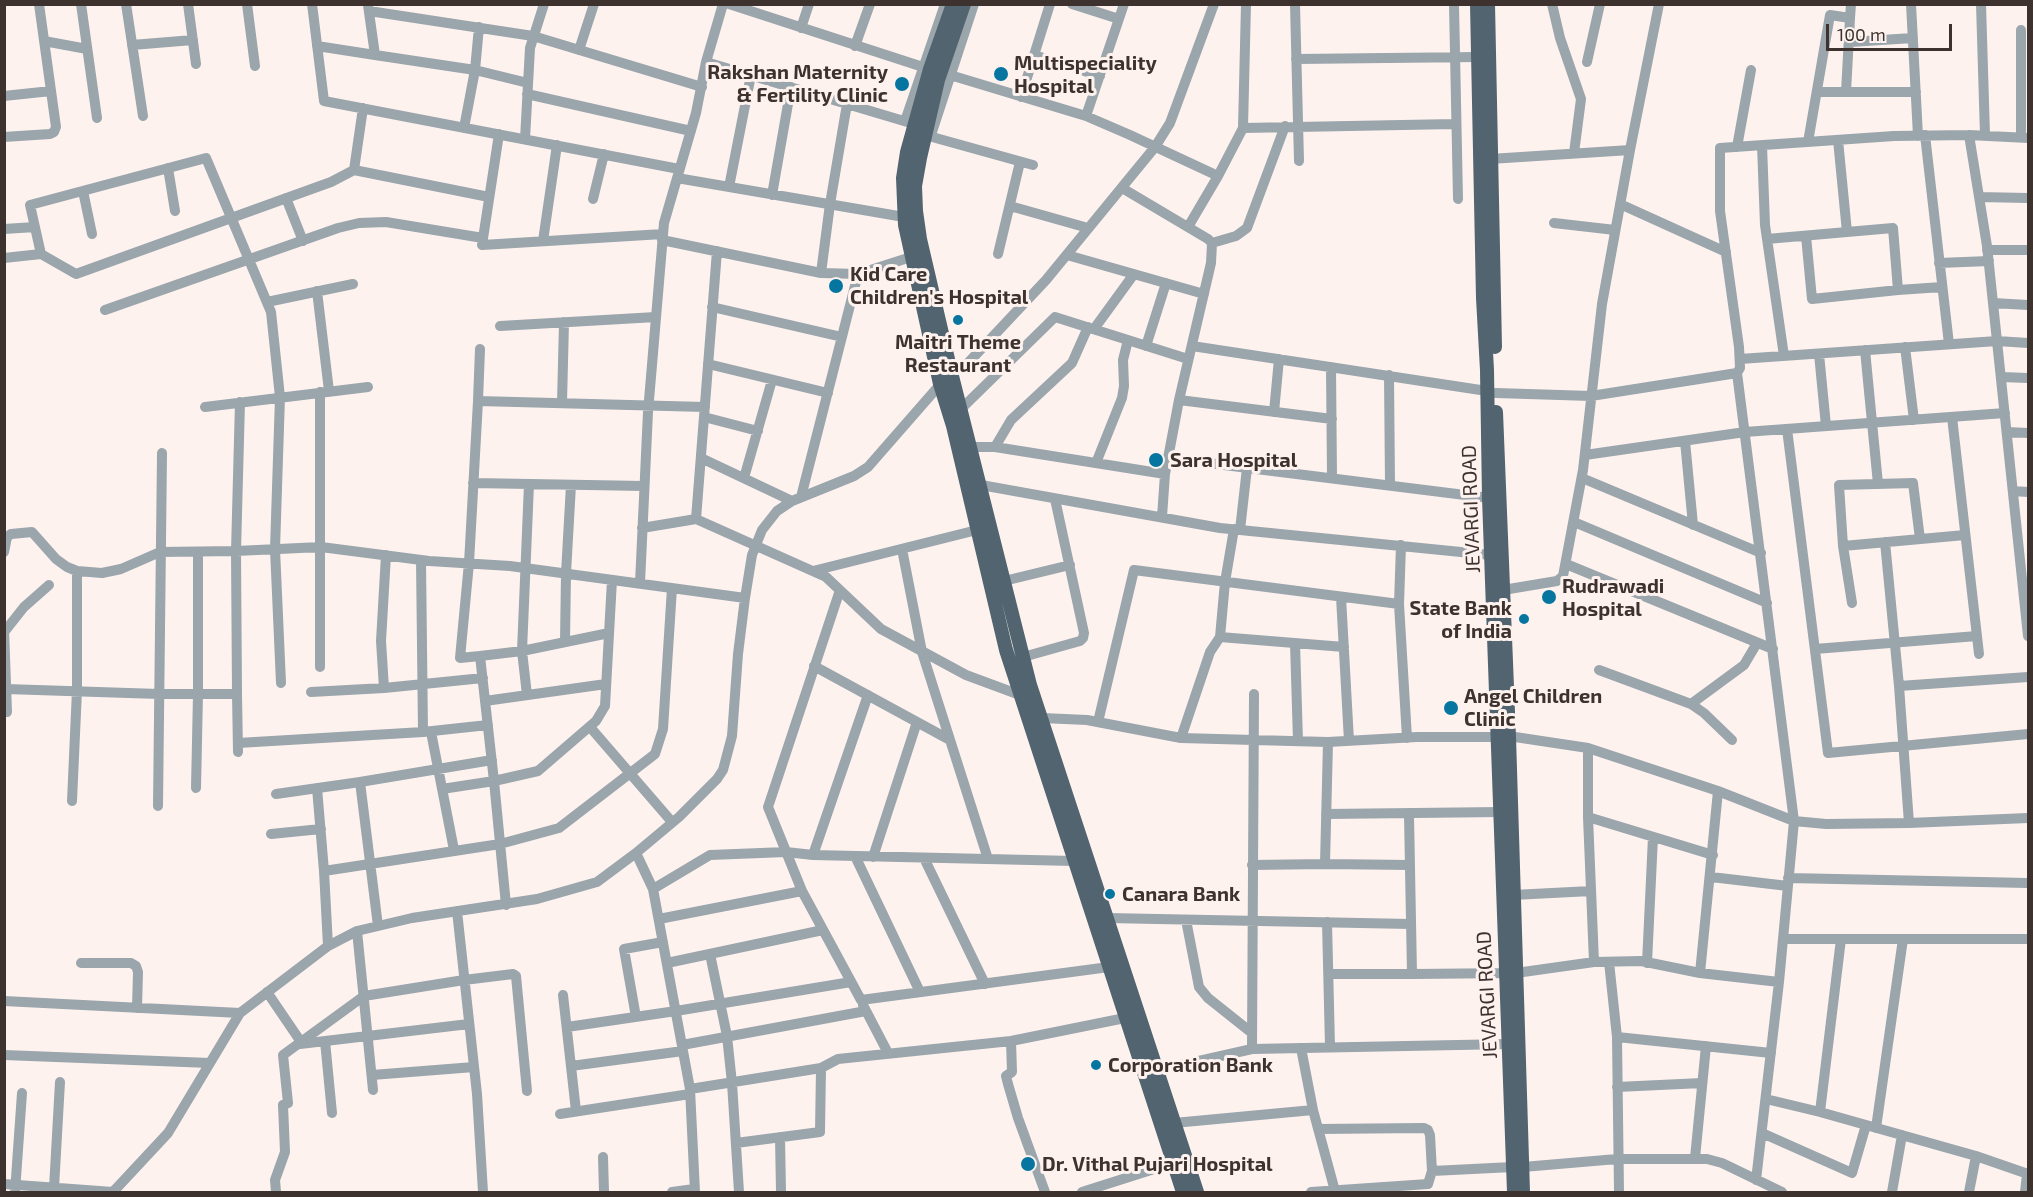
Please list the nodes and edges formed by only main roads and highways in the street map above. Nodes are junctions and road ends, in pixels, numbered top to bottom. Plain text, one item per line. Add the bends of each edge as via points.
1 (953, 4) edge
2 (964, 4) edge
3 (1477, 4) edge
4 (1488, 4) edge
5 (1491, 392) junction
6 (1498, 591) junction
7 (1036, 720) junction
8 (1504, 737) junction
9 (1510, 973) junction
10 (1150, 1072) junction
11 (1518, 1167) junction
12 (1183, 1192) edge
13 (1197, 1192) edge
14 (1514, 1192) edge
15 (1524, 1192) edge

1 - 7 main road via 910,122 903,178 904,217 940,384 1006,650 1020,695
2 - 7 main road via 938,81 915,186 916,211
3 - 5 main road, JEVARGI ROAD via 1483,298
4 - 5 main road
5 - 6 main road
5 - 6 main road, JEVARGI ROAD via 1491,555
6 - 8 main road, JEVARGI ROAD
7 - 10 main road via 1107,918
7 - 10 main road via 1074,861 1125,1018
8 - 9 main road, JEVARGI ROAD via 1501,812
8 - 9 main road via 1513,895
9 - 11 main road
9 - 11 main road, JEVARGI ROAD via 1509,1044
10 - 12 main road
10 - 13 main road via 1174,1123
11 - 14 main road, JEVARGI ROAD
11 - 15 main road

